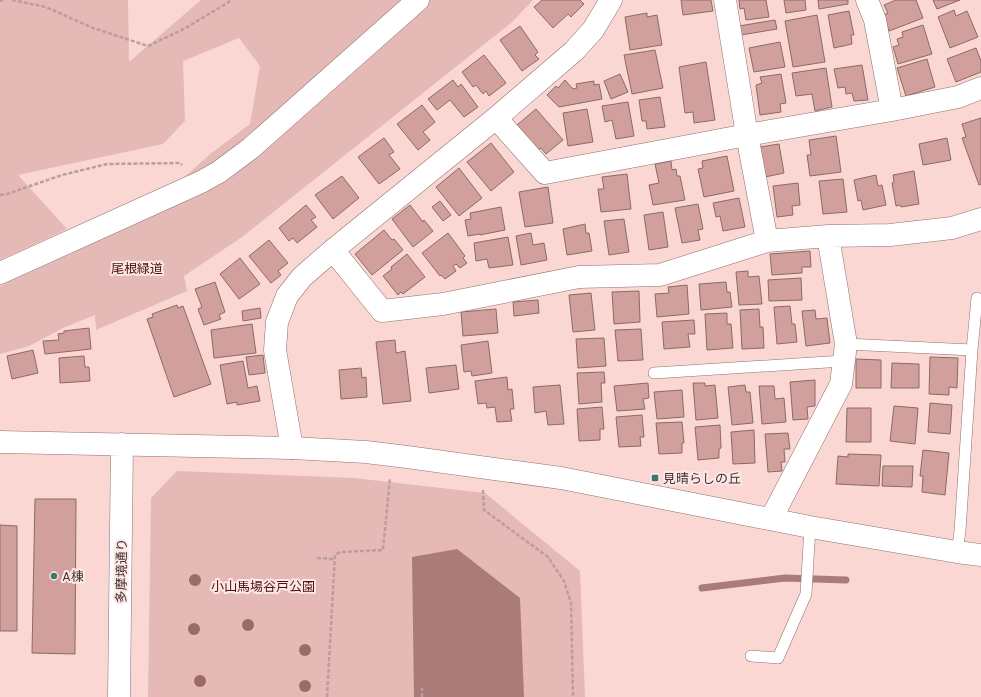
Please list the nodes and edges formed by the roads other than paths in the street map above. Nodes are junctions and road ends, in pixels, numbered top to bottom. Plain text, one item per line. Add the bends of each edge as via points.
1 (418, 0) edge
2 (611, 0) edge
3 (725, 0) edge
4 (867, 0) edge
5 (981, 88) edge
6 (892, 110) junction
7 (496, 118) junction
8 (747, 135) junction
9 (981, 219) edge
10 (828, 236) junction
11 (767, 241) junction
12 (333, 250) junction
13 (0, 273) edge
14 (977, 298) dead end
15 (972, 350) junction
16 (845, 352) junction
17 (654, 373) dead end
18 (0, 442) edge
19 (122, 444) junction
20 (292, 448) junction
21 (771, 519) junction
22 (810, 527) junction
23 (957, 552) junction
24 (981, 555) edge
25 (751, 656) dead end
26 (119, 697) edge

1 - 13 street via 237,160 201,182
2 - 7 street via 593,30 574,51
3 - 8 street
4 - 6 street via 875,20
5 - 6 street via 958,97
6 - 8 street
7 - 8 street via 545,173
7 - 12 street
8 - 11 street
9 - 10 street via 952,228 898,234
10 - 11 street
10 - 16 street
11 - 12 street via 660,275 579,277 443,304 382,311
12 - 20 street via 302,277 287,296 277,322 275,350
14 - 15 lane
15 - 16 lane
15 - 23 lane
16 - 17 lane
16 - 21 street via 841,384
18 - 19 street
19 - 20 street
19 - 26 street, 多摩境通り
20 - 21 street via 366,452 561,478
21 - 22 street
22 - 23 street
22 - 25 lane via 806,594 778,658
23 - 24 street

